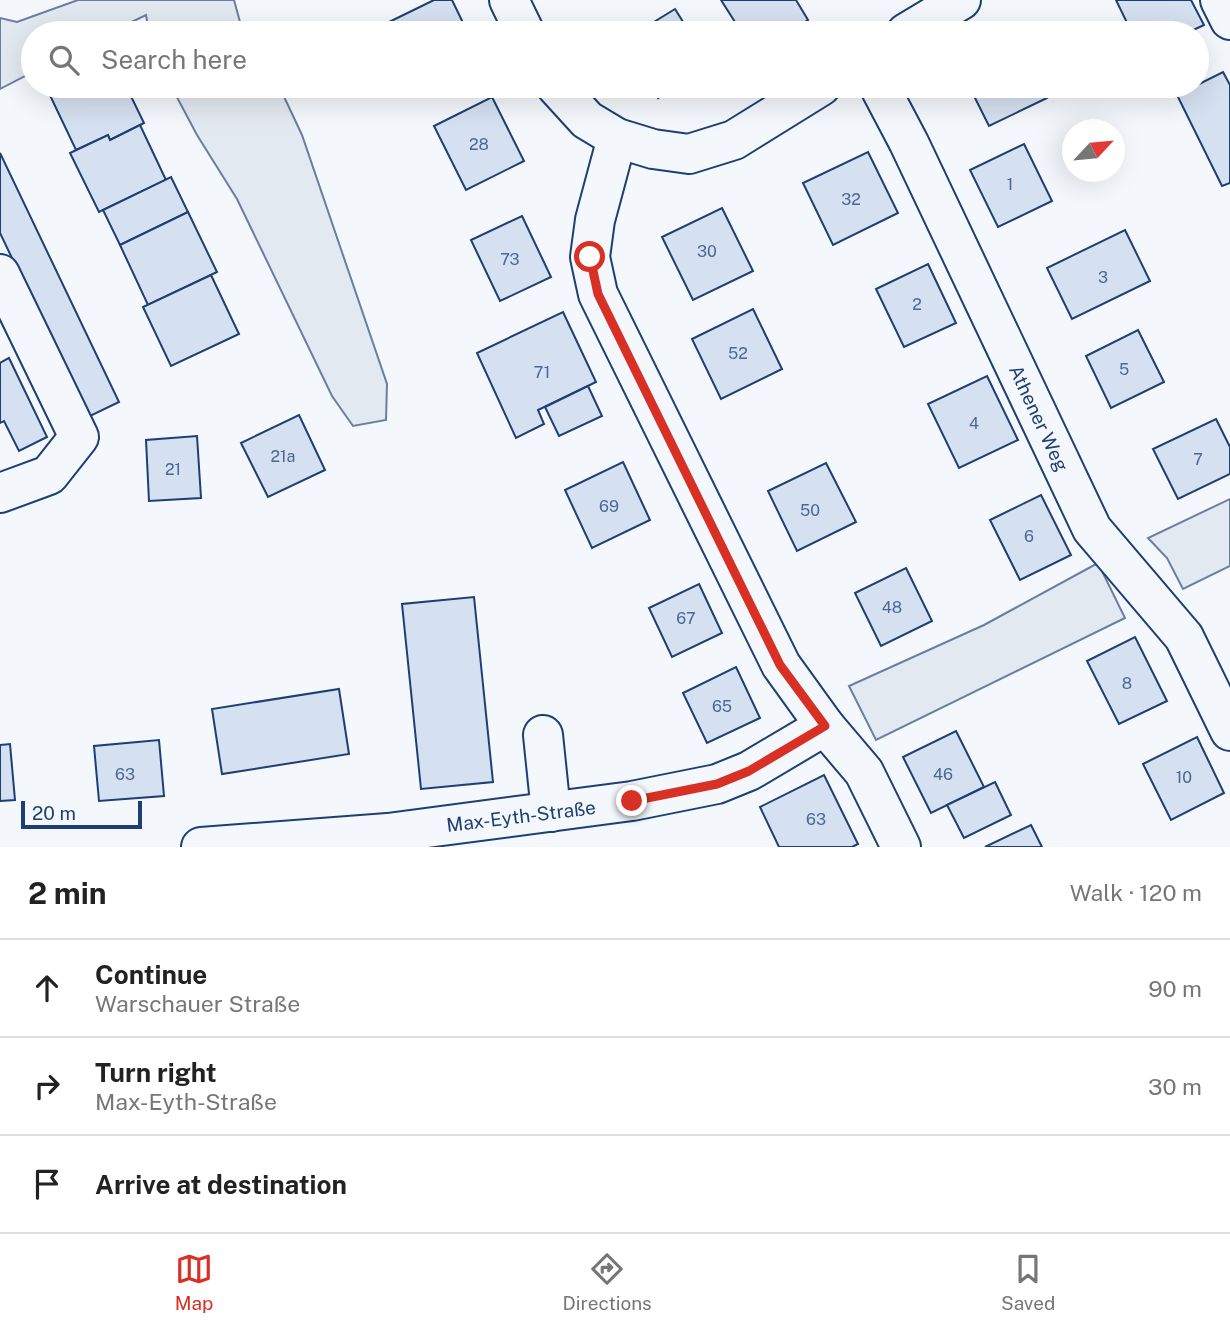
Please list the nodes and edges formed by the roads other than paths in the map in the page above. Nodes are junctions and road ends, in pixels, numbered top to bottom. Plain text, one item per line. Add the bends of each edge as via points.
1 (509, 0) edge
2 (961, 0) edge
3 (1220, 0) edge
4 (1230, 20) edge
5 (519, 21) edge
6 (926, 21) edge
7 (567, 98) edge
8 (802, 98) edge
9 (885, 98) edge
10 (617, 138) junction
11 (0, 274) edge
12 (0, 494) edge
13 (825, 726) junction
14 (1230, 731) edge
15 (543, 735) dead end
16 (551, 812) junction
17 (389, 840) edge
18 (201, 847) edge
19 (901, 847) edge

1 - 5 street
2 - 6 street
3 - 4 street
7 - 10 street via 587,120
8 - 10 street via 734,140 689,154
9 - 14 street, Athener Weg via 1092,529 1184,637
10 - 13 street via 593,232 590,257 598,294 780,665
11 - 12 street via 79,437 49,475
13 - 16 street, Max-Eyth-Straße via 749,771 717,784
13 - 19 street via 864,772
15 - 16 street
16 - 17 street, Max-Eyth-Straße
17 - 18 street, Max-Eyth-Straße

